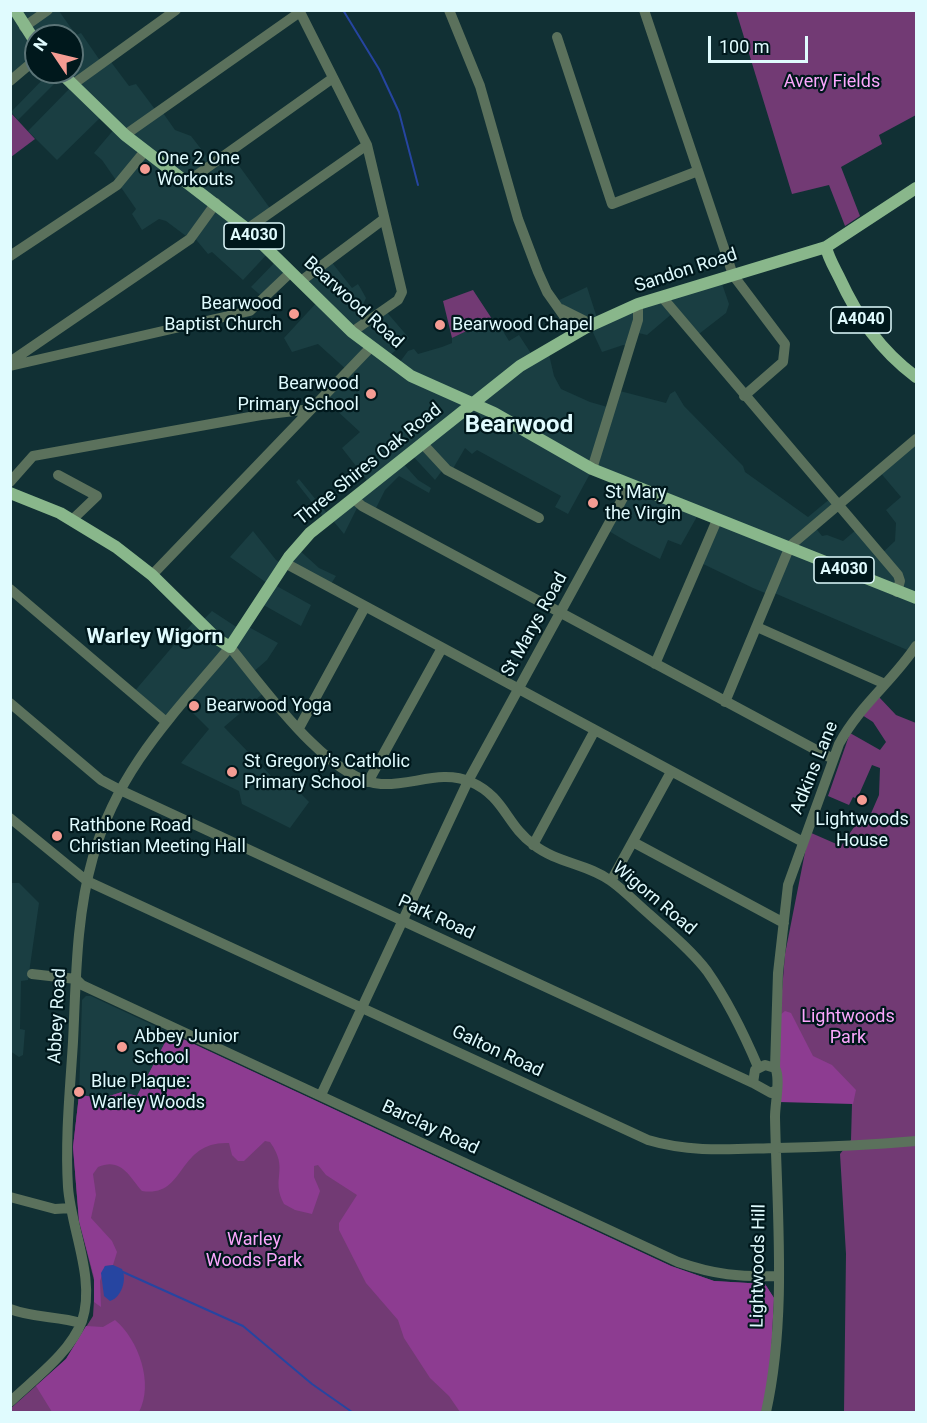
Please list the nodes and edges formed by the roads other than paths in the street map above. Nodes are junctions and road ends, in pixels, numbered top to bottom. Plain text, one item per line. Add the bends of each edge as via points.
1 (15, 10) edge
2 (48, 10) edge
3 (176, 10) edge
4 (449, 10) edge
5 (644, 10) edge
6 (300, 11) edge
7 (28, 24) edge
8 (24, 27) edge
9 (557, 37) dead end
10 (24, 69) edge
11 (333, 78) junction
12 (10, 81) edge
13 (72, 85) joint
14 (125, 135) junction
15 (367, 145) junction
16 (145, 151) junction
17 (698, 171) junction
18 (187, 182) junction
19 (916, 188) edge
20 (216, 203) junction
21 (384, 219) junction
22 (247, 229) junction
23 (826, 247) junction
24 (10, 256) edge
25 (291, 272) junction
26 (733, 275) junction
27 (301, 281) junction
28 (662, 297) junction
29 (638, 304) junction
30 (561, 309) junction
31 (591, 324) junction
32 (352, 332) junction
33 (576, 333) junction
34 (43, 339) junction
35 (371, 347) junction
36 (52, 358) junction
37 (10, 364) edge
38 (916, 377) edge
39 (744, 396) junction
40 (473, 403) junction
41 (311, 410) junction
42 (916, 439) edge
43 (422, 443) junction
44 (592, 469) junction
45 (58, 475) dead end
46 (10, 482) edge
47 (630, 485) junction
48 (10, 493) edge
49 (353, 498) junction
50 (838, 506) junction
51 (539, 518) dead end
52 (73, 519) junction
53 (717, 520) junction
54 (790, 546) junction
55 (285, 563) junction
56 (152, 575) junction
57 (10, 590) edge
58 (897, 592) junction
59 (916, 600) edge
60 (365, 607) junction
61 (561, 613) junction
62 (757, 627) junction
63 (230, 647) junction
64 (442, 648) junction
65 (914, 649) edge
66 (655, 664) junction
67 (885, 684) junction
68 (519, 689) junction
69 (725, 702) junction
70 (10, 703) edge
71 (165, 721) junction
72 (299, 728) junction
73 (594, 730) junction
74 (833, 759) junction
75 (671, 772) junction
76 (468, 781) junction
77 (368, 782) junction
78 (120, 790) junction
79 (10, 818) edge
80 (633, 842) junction
81 (803, 842) junction
82 (533, 845) junction
83 (87, 881) junction
84 (611, 881) junction
85 (403, 921) junction
86 (784, 923) junction
87 (32, 974) dead end
88 (76, 979) junction
89 (362, 1008) junction
90 (775, 1068) junction
91 (757, 1069) junction
92 (738, 1076) junction
93 (753, 1083) junction
94 (771, 1091) junction
95 (321, 1095) junction
96 (916, 1141) edge
97 (776, 1148) junction
98 (10, 1197) edge
99 (71, 1208) junction
100 (778, 1276) junction
101 (10, 1309) edge
102 (81, 1323) junction
103 (10, 1402) edge
104 (766, 1413) edge

1 - 8 main road
2 - 7 street
3 - 13 street
4 - 30 street via 480,86 522,230 547,292
5 - 17 street
6 - 11 street
6 - 14 street
9 - 17 street via 612,204
10 - 12 street
11 - 15 street
11 - 18 street
13 - 14 main road, Bearwood Road / A4030
14 - 16 main road, Bearwood Road / A4030
15 - 21 street
15 - 22 street
16 - 18 main road, Bearwood Road / A4030
16 - 24 street via 117,185
17 - 26 street
18 - 20 main road, Bearwood Road / A4030
19 - 23 main road, Sandon Road
20 - 22 main road, Bearwood Road / A4030
20 - 34 street via 190,240
21 - 27 street
21 - 32 street via 401,296
22 - 25 main road, Bearwood Road / A4030
23 - 26 main road, Sandon Road
23 - 38 main road, A4040 via 866,327 892,358
25 - 27 main road, Bearwood Road / A4030
25 - 36 street via 250,311
26 - 28 main road, Sandon Road
26 - 39 street via 786,350 783,362
27 - 32 main road, Bearwood Road / A4030
28 - 29 main road, Sandon Road
28 - 39 street
29 - 31 main road, Sandon Road
29 - 44 street via 638,320
30 - 31 street
30 - 33 street
31 - 33 main road, Sandon Road
32 - 35 main road, Bearwood Road / A4030
33 - 40 main road, Sandon Road via 520,366
34 - 36 street
34 - 37 street
35 - 40 main road, Bearwood Road / A4030 via 411,376
35 - 41 street
36 - 37 street
39 - 50 street
40 - 43 main road, Three Shires Oak Road
40 - 44 main road, Bearwood Road / A4030
41 - 46 street via 261,415 33,456
41 - 56 street
42 - 50 street
43 - 49 main road, Three Shires Oak Road
43 - 51 street via 447,470
44 - 47 main road, Bearwood Road / A4030
45 - 52 street via 97,496
47 - 53 main road, Bearwood Road / A4030
47 - 61 street, St Marys Road
48 - 52 main road
49 - 55 main road, Three Shires Oak Road via 310,533
49 - 61 street
50 - 54 street
50 - 58 street via 898,575
52 - 56 main road
53 - 54 main road, Bearwood Road / A4030
53 - 66 street
54 - 58 main road, Bearwood Road / A4030
54 - 62 street
55 - 60 street
55 - 63 main road, Three Shires Oak Road
56 - 63 main road
57 - 71 street
58 - 59 main road, Bearwood Road / A4030
60 - 64 street
60 - 72 street
61 - 66 street
61 - 68 street, St Marys Road
62 - 67 street
62 - 69 street
63 - 71 street, Abbey Road
63 - 72 street, Wigorn Road
64 - 68 street
64 - 77 street
65 - 67 street, Adkins Lane
66 - 69 street
67 - 74 street, Adkins Lane via 849,724
68 - 73 street
68 - 76 street, St Marys Road
69 - 74 street
70 - 78 street, Park Road via 101,780
71 - 78 street, Abbey Road
72 - 77 street, Wigorn Road via 335,765
73 - 75 street
73 - 82 street
74 - 81 street, Adkins Lane
75 - 80 street
75 - 81 street
76 - 77 street, Wigorn Road via 445,777 387,784
76 - 82 street, Wigorn Road via 490,792
76 - 85 street, St Marys Road
78 - 83 street, Abbey Road via 102,829
78 - 85 street, Park Road
79 - 83 street, Galton Road
80 - 84 street
80 - 86 street
81 - 86 street, Adkins Lane via 788,885
82 - 84 street, Wigorn Road via 561,862
83 - 88 street, Abbey Road
83 - 89 street, Galton Road
84 - 91 street, Wigorn Road via 706,971 733,1014
85 - 89 street, St Marys Road
85 - 92 street, Park Road
86 - 90 street
87 - 88 street
88 - 95 street, Barclay Road
88 - 99 street, Abbey Road via 67,1152
89 - 95 street, St Marys Road
89 - 97 street, Galton Road via 648,1140 691,1150
90 - 91 street via 765,1065
90 - 94 street via 779,1075
91 - 92 street via 746,1077
91 - 93 street
92 - 93 street, Park Road
93 - 94 street
94 - 97 street, Lightwoods Hill
95 - 100 street, Barclay Road via 678,1262 711,1274
96 - 97 street, Galton Road
97 - 100 street, Lightwoods Hill
98 - 99 street via 55,1209
99 - 102 street, Abbey Road via 85,1290
100 - 104 street, Lightwoods Hill via 772,1384
101 - 102 street
102 - 103 street, Abbey Road via 63,1351

